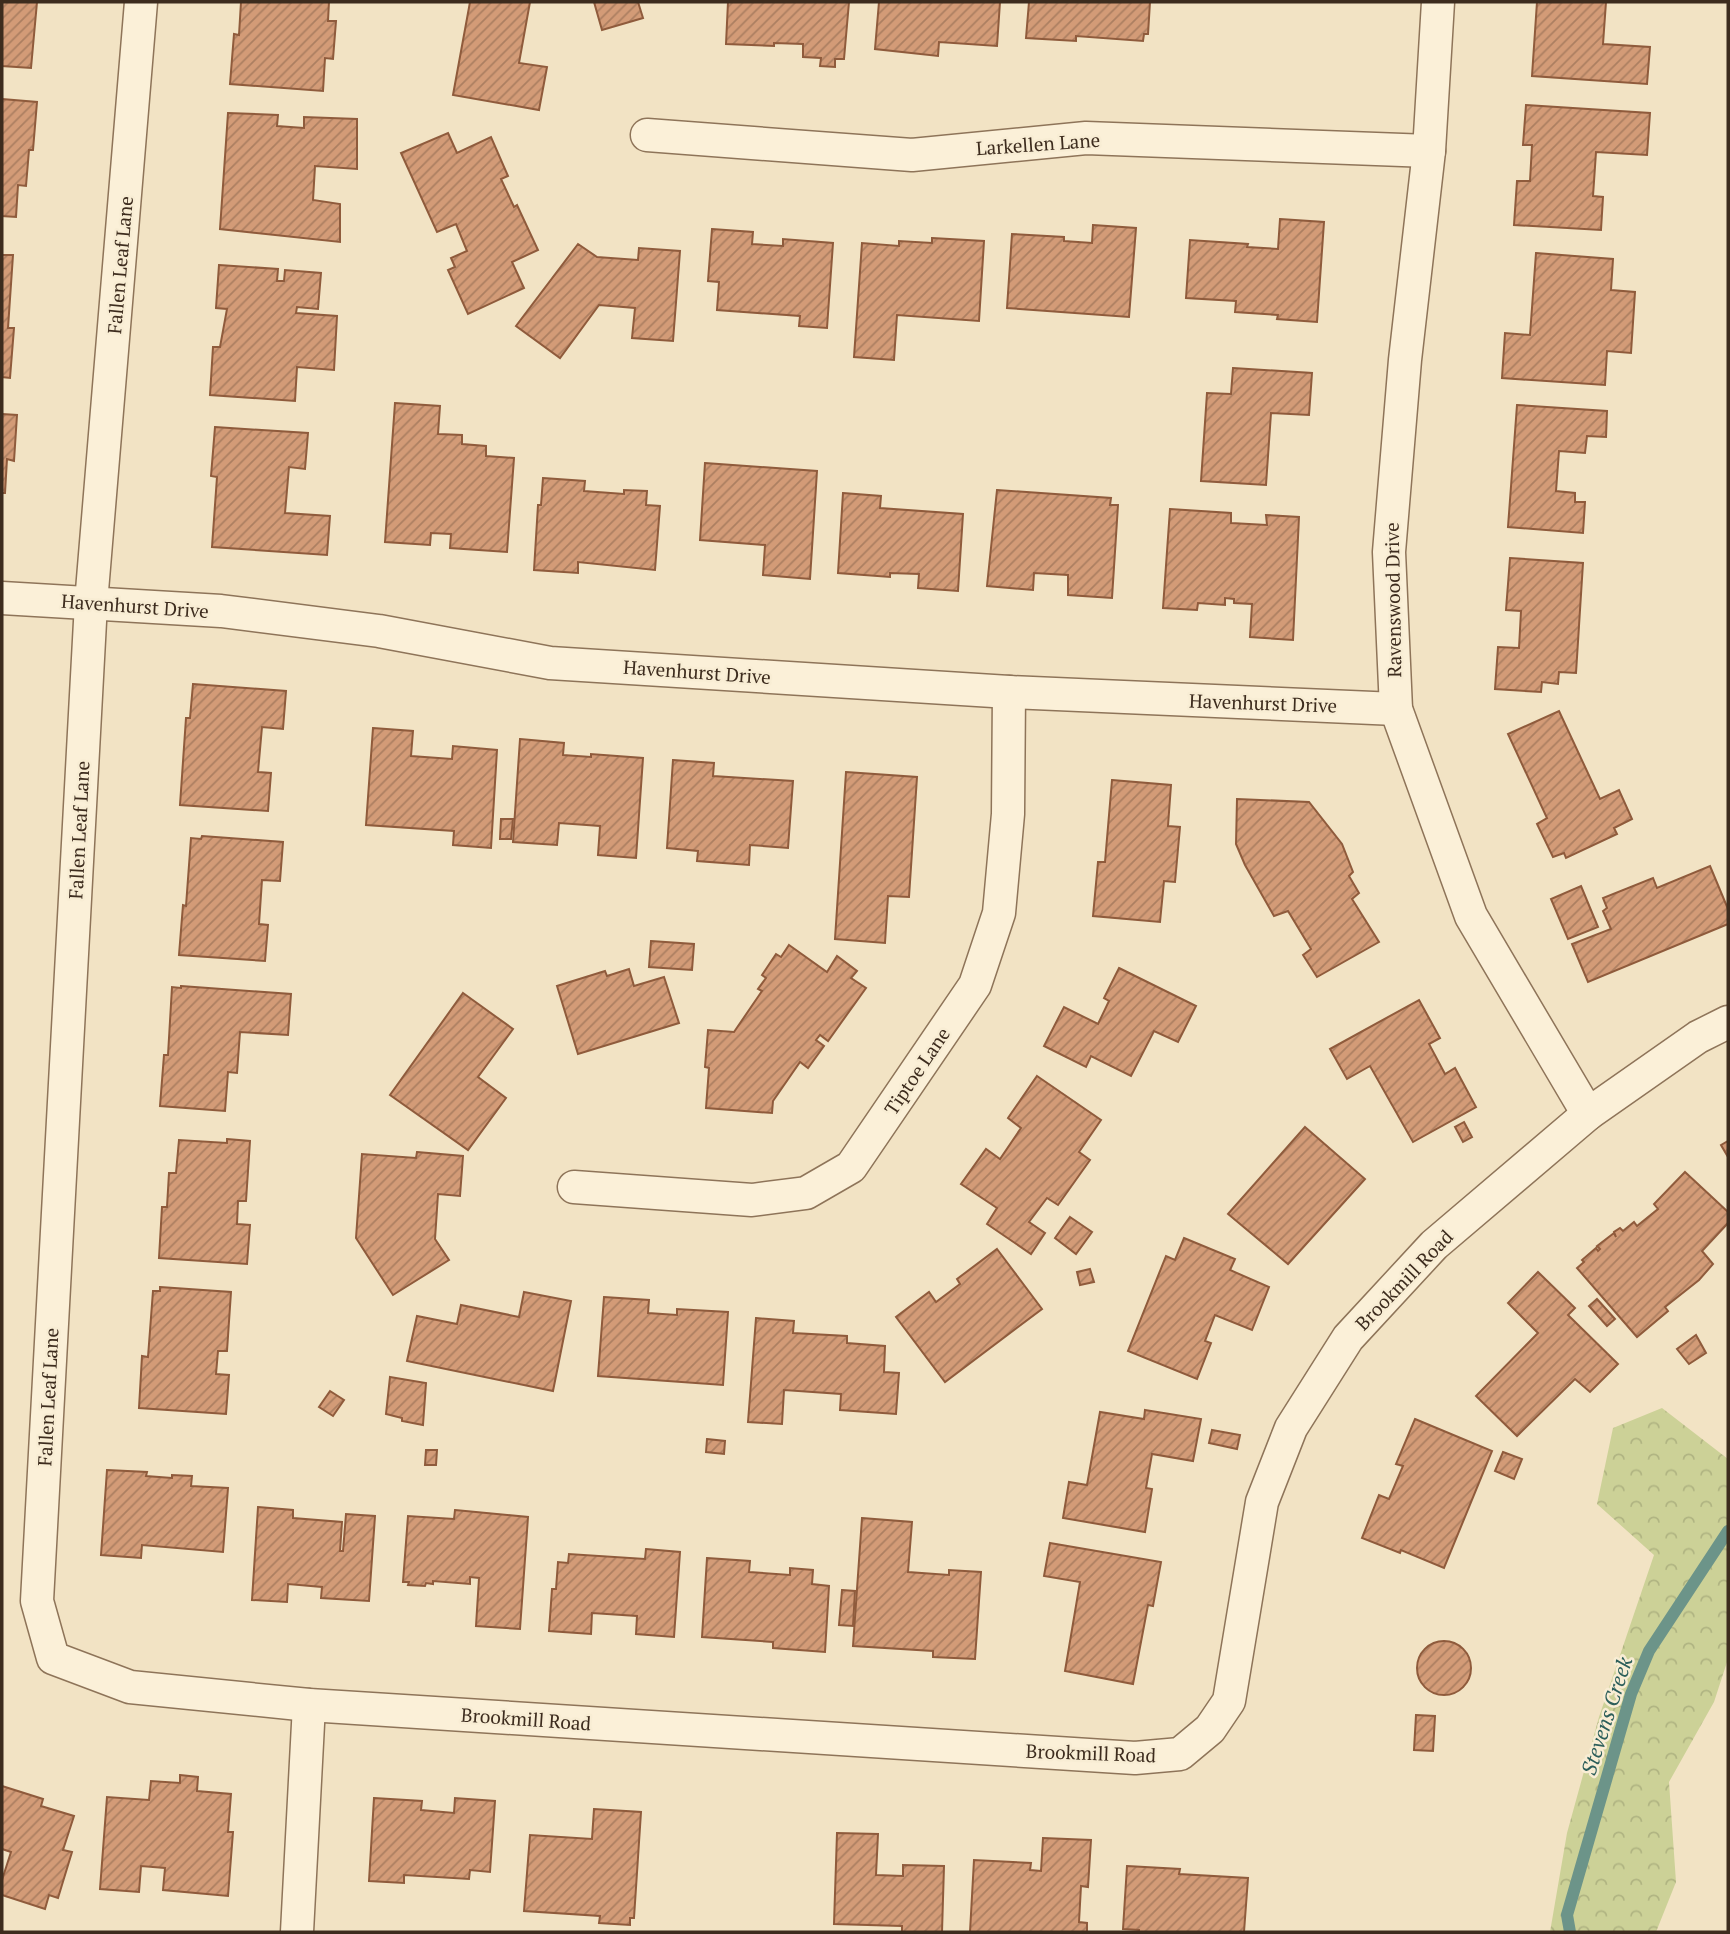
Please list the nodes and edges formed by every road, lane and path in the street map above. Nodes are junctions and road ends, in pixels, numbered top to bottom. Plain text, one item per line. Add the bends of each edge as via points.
1 (141, 2) edge
2 (1438, 2) edge
3 (647, 135) dead end
4 (1429, 151) junction
5 (2, 598) edge
6 (91, 603) junction
7 (1009, 692) junction
8 (1396, 709) junction
9 (1728, 1023) edge
10 (1588, 1114) junction
11 (574, 1187) dead end
12 (53, 1658) joint
13 (309, 1705) junction
14 (297, 1932) edge

1 - 6 street, Fallen Leaf Lane
2 - 4 street, Ravenswood Drive
3 - 4 street, Larkellen Lane via 912,155 1086,138
4 - 8 street, Ravenswood Drive via 1389,552
5 - 6 street, Havenhurst Drive
6 - 7 street, Havenhurst Drive via 221,611 379,631 550,663
6 - 12 street, Fallen Leaf Lane via 37,1601
7 - 8 street, Havenhurst Drive
7 - 11 street, Tiptoe Lane via 1008,814 999,913 975,985 851,1167 806,1193 752,1200
8 - 10 street, Ravenswood Drive via 1471,916
9 - 10 street, Brookmill Road via 1698,1037
10 - 13 street, Brookmill Road via 1434,1245 1348,1338 1291,1428 1262,1502 1228,1701 1210,1729 1180,1754 1135,1758
12 - 13 street, Brookmill Road via 130,1687
13 - 14 street

